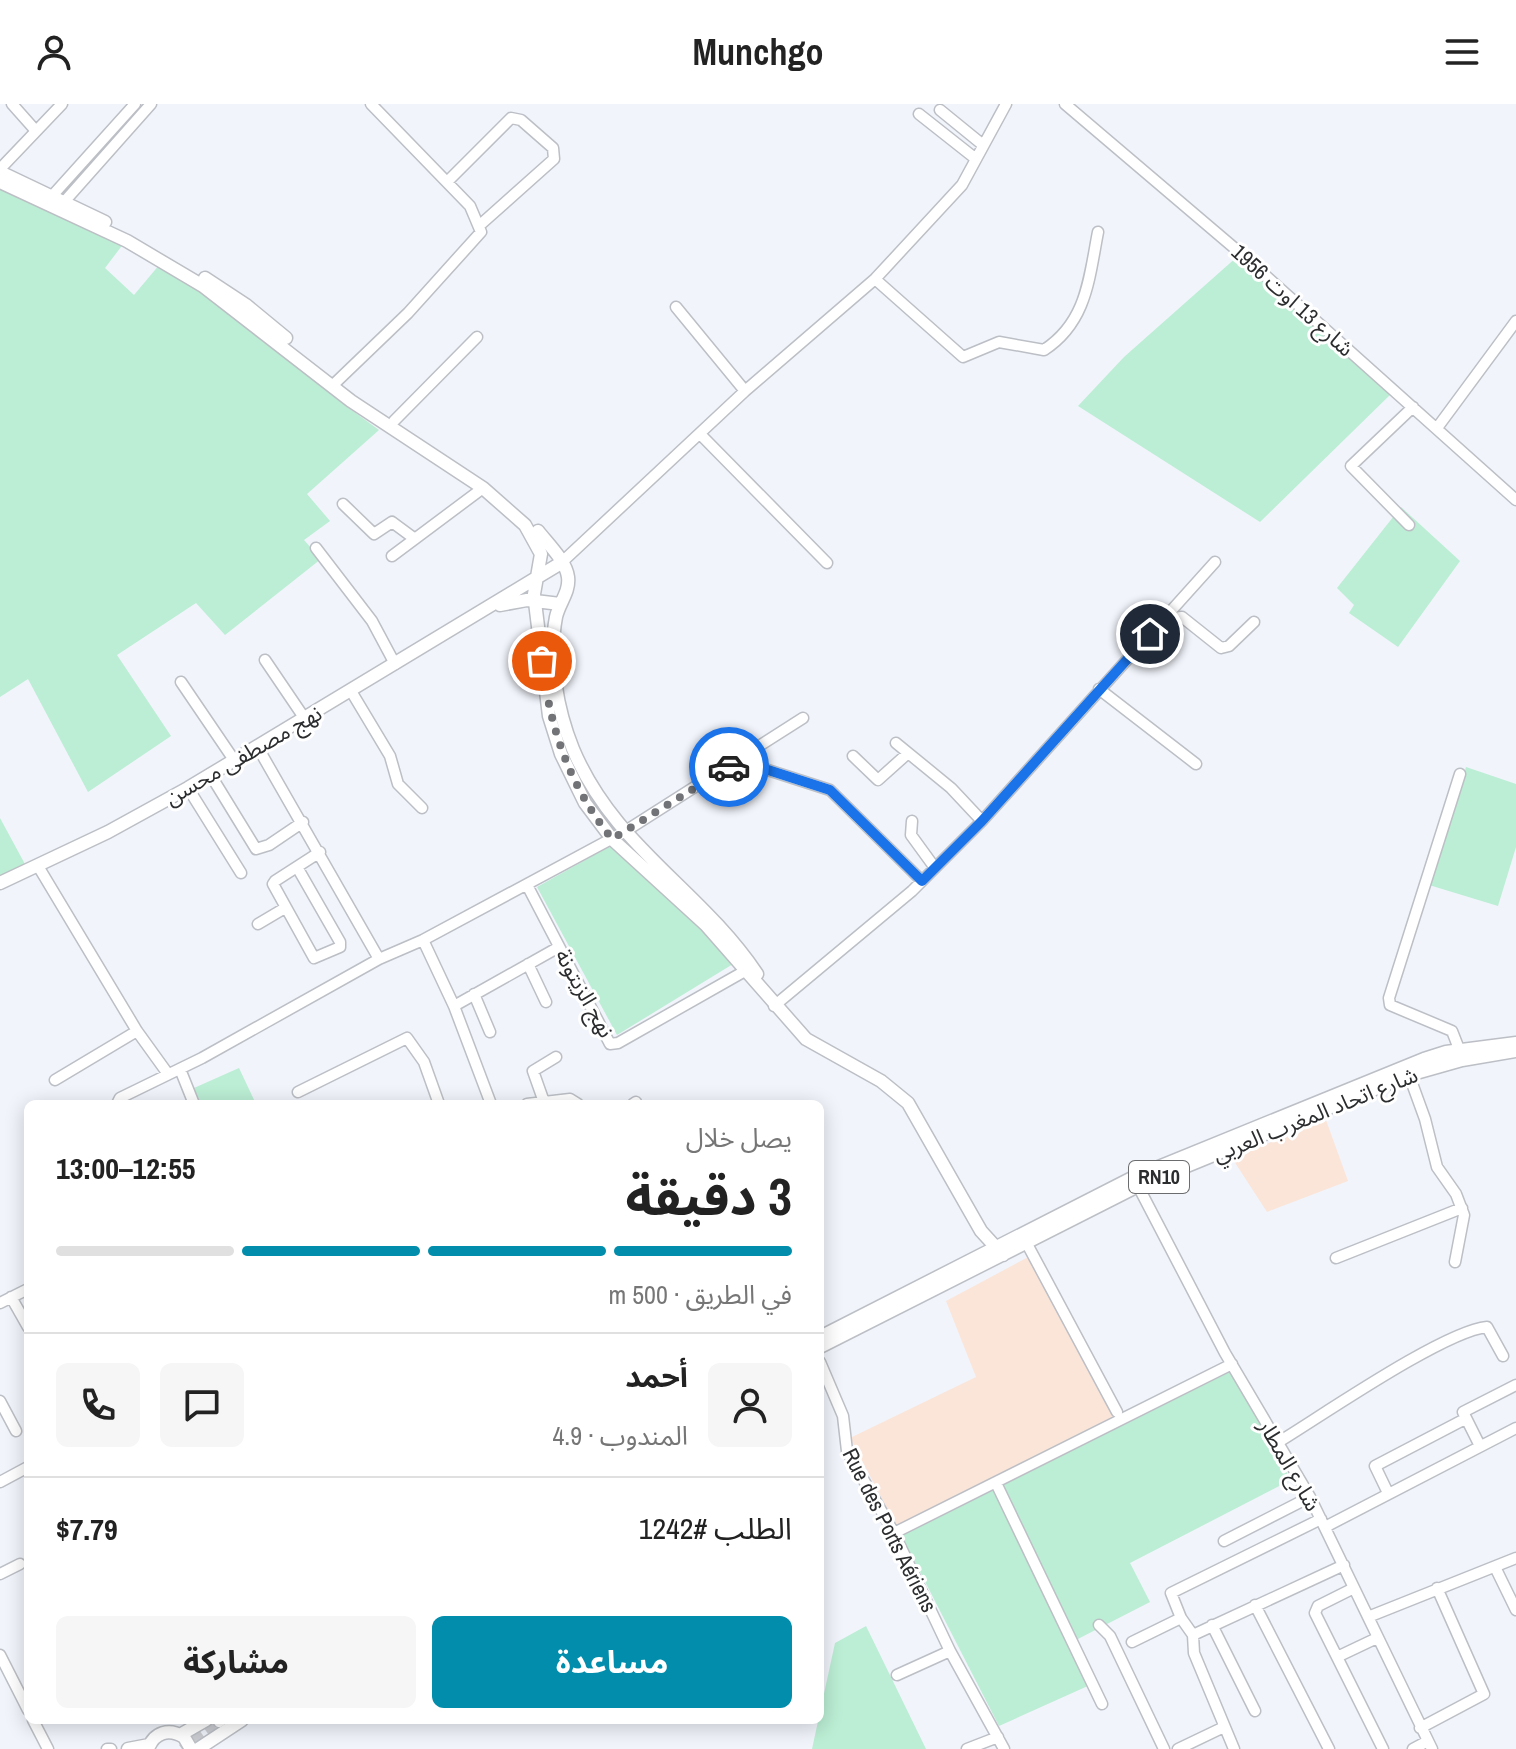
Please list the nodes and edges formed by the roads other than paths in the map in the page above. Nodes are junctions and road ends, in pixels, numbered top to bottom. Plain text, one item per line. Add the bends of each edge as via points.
1 (12, 104) edge
2 (62, 104) edge
3 (135, 104) edge
4 (151, 104) edge
5 (1006, 104) edge
6 (1065, 104) edge
7 (373, 105) edge
8 (940, 110) dead end
9 (919, 114) dead end
10 (36, 131) junction
11 (983, 145) junction
12 (976, 159) junction
13 (0, 170) edge
14 (0, 182) edge
15 (447, 182) junction
16 (58, 199) junction
17 (480, 225) junction
18 (1098, 232) dead end
19 (875, 279) junction
20 (676, 307) dead end
21 (1516, 321) edge
22 (477, 337) dead end
23 (336, 384) junction
24 (745, 391) junction
25 (1413, 407) junction
26 (394, 421) junction
27 (1437, 428) junction
28 (700, 434) junction
29 (483, 488) junction
30 (1514, 496) edge
31 (343, 504) dead end
32 (1409, 525) dead end
33 (415, 539) junction
34 (316, 548) dead end
35 (392, 556) dead end
36 (1215, 562) dead end
37 (561, 563) junction
38 (827, 563) dead end
39 (538, 575) junction
40 (535, 602) junction
41 (560, 604) junction
42 (479, 614) junction
43 (1254, 622) dead end
44 (265, 660) dead end
45 (395, 664) junction
46 (181, 682) dead end
47 (1100, 690) junction
48 (351, 691) junction
49 (803, 718) dead end
50 (305, 719) junction
51 (896, 743) dead end
52 (257, 746) junction
53 (907, 754) junction
54 (853, 756) dead end
55 (234, 760) junction
56 (740, 761) junction
57 (1196, 764) dead end
58 (210, 774) junction
59 (1460, 774) dead end
60 (188, 788) junction
61 (422, 808) dead end
62 (912, 821) dead end
63 (982, 821) junction
64 (303, 822) junction
65 (618, 836) junction
66 (320, 852) junction
67 (38, 866) junction
68 (297, 867) junction
69 (935, 868) junction
70 (241, 873) dead end
71 (922, 881) junction
72 (0, 883) edge
73 (527, 885) junction
74 (285, 908) junction
75 (258, 924) dead end
76 (423, 940) junction
77 (559, 947) junction
78 (379, 959) junction
79 (528, 964) junction
80 (749, 969) junction
81 (474, 994) junction
82 (546, 1002) dead end
83 (454, 1006) junction
84 (778, 1008) junction
85 (137, 1031) junction
86 (490, 1032) dead end
87 (1516, 1044) edge
88 (1461, 1055) junction
89 (556, 1057) dead end
90 (180, 1069) junction
91 (168, 1074) junction
92 (1409, 1075) junction
93 (55, 1080) dead end
94 (298, 1092) dead end
95 (119, 1100) edge
96 (192, 1100) edge
97 (438, 1100) edge
98 (489, 1100) edge
99 (543, 1100) edge
100 (1138, 1186) junction
101 (1462, 1208) junction
102 (981, 1231) junction
103 (1026, 1242) junction
104 (1000, 1251) junction
105 (986, 1258) junction
106 (1336, 1258) dead end
107 (1455, 1262) dead end
108 (24, 1291) edge
109 (11, 1297) junction
110 (0, 1303) edge
111 (24, 1320) edge
112 (824, 1335) edge
113 (824, 1345) edge
114 (1503, 1356) dead end
115 (1232, 1364) junction
116 (824, 1371) edge
117 (1516, 1385) edge
118 (0, 1401) edge
119 (1117, 1412) dead end
120 (1465, 1419) junction
121 (1516, 1428) edge
122 (16, 1431) dead end
123 (1277, 1443) junction
124 (1480, 1446) junction
125 (24, 1469) edge
126 (0, 1482) edge
127 (996, 1483) junction
128 (1388, 1493) junction
129 (1310, 1497) junction
130 (1323, 1523) junction
131 (894, 1533) junction
132 (1224, 1541) dead end
133 (1516, 1558) edge
134 (20, 1564) dead end
135 (1344, 1565) junction
136 (1495, 1567) junction
137 (0, 1574) edge
138 (1354, 1588) junction
139 (1437, 1588) junction
140 (1255, 1605) junction
141 (1516, 1610) edge
142 (1368, 1617) junction
143 (1181, 1618) junction
144 (1099, 1625) dead end
145 (1212, 1625) junction
146 (1193, 1635) junction
147 (1377, 1638) junction
148 (1132, 1642) dead end
149 (950, 1651) junction
150 (0, 1655) edge
151 (1337, 1657) junction
152 (897, 1675) dead end
153 (24, 1702) edge
154 (1102, 1704) dead end
155 (1255, 1711) dead end
156 (35, 1724) edge
157 (208, 1724) edge
158 (236, 1724) edge
159 (1224, 1727) junction
160 (1420, 1728) junction
161 (180, 1735) junction
162 (998, 1737) junction
163 (1430, 1745) edge
164 (148, 1747) edge
165 (1379, 1748) edge
166 (48, 1749) edge
167 (128, 1749) edge
168 (191, 1749) edge
169 (198, 1749) edge
170 (967, 1749) edge
171 (1004, 1749) edge
172 (1164, 1749) edge
173 (1178, 1749) edge
174 (1234, 1749) edge
175 (1329, 1749) edge
176 (1413, 1749) edge

1 - 10 street
2 - 10 street
3 - 16 street
4 - 16 street
5 - 11 street
6 - 25 street, شارع 13 اوت 1956
7 - 15 street
8 - 11 street
9 - 12 street
10 - 13 street
11 - 12 street
12 - 19 street via 962,185
13 - 16 main road
14 - 23 main road via 127,241 203,286
15 - 17 street
15 - 17 street via 511,118 521,120 553,148 554,159
16 - 23 main road via 222,288
17 - 23 street via 479,236 452,266
18 - 19 street via 1076,322 1044,350 999,342 963,357
19 - 24 street
20 - 24 street
21 - 27 street
22 - 26 street
23 - 26 main road
23 - 29 main road
24 - 28 street
25 - 27 street, شارع 13 اوت 1956
25 - 32 street via 1351,466
26 - 37 main road via 500,494 530,521
27 - 30 street, شارع 13 اوت 1956
28 - 37 street
28 - 38 street
29 - 33 street
29 - 39 main road via 535,539 541,554
31 - 33 street via 374,534 392,522
33 - 35 street
34 - 45 street via 372,621
36 - 47 street
37 - 39 main road, نهج مصطفى محسن
37 - 41 main road via 568,581
39 - 40 main road
39 - 42 main road, نهج مصطفى محسن
40 - 41 main road, نهج مصطفى محسن
40 - 42 main road, نهج مصطفى محسن via 511,601
40 - 65 main road via 553,729 585,803
41 - 65 main road via 554,662 564,724
42 - 45 main road, نهج مصطفى محسن
43 - 47 street via 1221,648 1182,617 1173,618
44 - 50 street
45 - 48 main road, نهج مصطفى محسن
46 - 55 street
47 - 57 street
47 - 63 street
48 - 50 main road, نهج مصطفى محسن
48 - 61 street via 390,756 398,784
49 - 56 street
50 - 52 main road, نهج مصطفى محسن
51 - 53 street
52 - 55 main road, نهج مصطفى محسن
52 - 64 street
53 - 54 street via 878,780
53 - 63 street
55 - 58 main road, نهج مصطفى محسن
56 - 65 street
56 - 71 street via 830,790
58 - 60 main road, نهج مصطفى محسن
58 - 64 street via 256,849
59 - 88 street via 1389,998 1400,1012 1452,1031
60 - 67 main road, نهج مصطفى محسن
60 - 70 street
62 - 69 street via 911,835
63 - 69 street
64 - 66 street
65 - 73 street
65 - 80 main road via 716,919
66 - 68 street
66 - 78 street
67 - 72 main road, نهج مصطفى محسن
67 - 85 street
68 - 74 street via 273,884
68 - 74 street via 340,947 314,958
69 - 71 street
71 - 84 street
73 - 76 street
73 - 77 street, نهج الزيتونة
74 - 75 street
76 - 78 street
76 - 83 street
77 - 79 street
77 - 80 street, نهج الزيتونة via 613,1044
78 - 90 street
79 - 81 street
79 - 82 street
80 - 84 main road
81 - 83 street
81 - 86 street
83 - 98 street
84 - 102 main road via 817,1048 881,1081 908,1103
85 - 91 street
85 - 93 street
87 - 88 main road, شارع اتحاد المغرب العربي / RN10
88 - 92 main road, شارع اتحاد المغرب العربي / RN10
88 - 104 main road, شارع اتحاد المغرب العربي / RN10 via 1424,1059 1134,1177
89 - 99 street via 533,1071
90 - 91 street
90 - 96 street
91 - 95 street
92 - 100 main road, شارع اتحاد المغرب العربي / RN10
92 - 101 street via 1437,1167
94 - 97 street via 407,1038 424,1062
100 - 103 main road, شارع اتحاد المغرب العربي / RN10
100 - 115 street, شارع المطار
101 - 106 street
101 - 107 street via 1465,1222
102 - 104 main road
102 - 105 main road
103 - 104 main road, شارع اتحاد المغرب العربي / RN10
103 - 119 street
104 - 105 main road, شارع اتحاد المغرب العربي / RN10
105 - 112 main road, شارع اتحاد المغرب العربي / RN10
105 - 113 main road, شارع اتحاد المغرب العربي / RN10
108 - 109 street
109 - 110 street
109 - 111 street
114 - 123 street via 1487,1327 1475,1330 1411,1361
115 - 123 street, شارع المطار
115 - 127 street
116 - 131 street, Rue des Ports Aériens via 843,1416 847,1451
117 - 120 street via 1463,1412
118 - 122 street
120 - 124 street
120 - 128 street via 1375,1466
121 - 124 street
123 - 129 street, شارع المطار
124 - 128 street
125 - 126 street
127 - 131 street
127 - 154 street
128 - 130 street
129 - 130 street, شارع المطار
129 - 132 street
130 - 135 street, شارع المطار
130 - 143 street via 1173,1591
131 - 149 street, Rue des Ports Aériens
133 - 136 street
134 - 137 street
135 - 138 street, شارع المطار
135 - 140 street
136 - 139 street
136 - 141 street
138 - 142 street, شارع المطار
138 - 151 street via 1315,1611
139 - 142 street
139 - 160 street via 1484,1694
140 - 145 street
140 - 175 street
142 - 147 street, شارع المطار
143 - 146 street
143 - 148 street
144 - 172 street via 1110,1636
145 - 146 street
145 - 155 street
146 - 159 street via 1194,1653
147 - 151 street
147 - 160 street, شارع المطار
149 - 152 street
149 - 162 street, Rue des Ports Aériens
150 - 153 street
151 - 165 street
156 - 166 street
157 - 161 main road
158 - 169 main road
159 - 173 street
159 - 174 street
160 - 163 street, شارع المطار
161 - 164 main road via 162,1733
161 - 168 main road
162 - 170 street
162 - 171 street, Rue des Ports Aériens
163 - 176 street
164 - 167 main road

